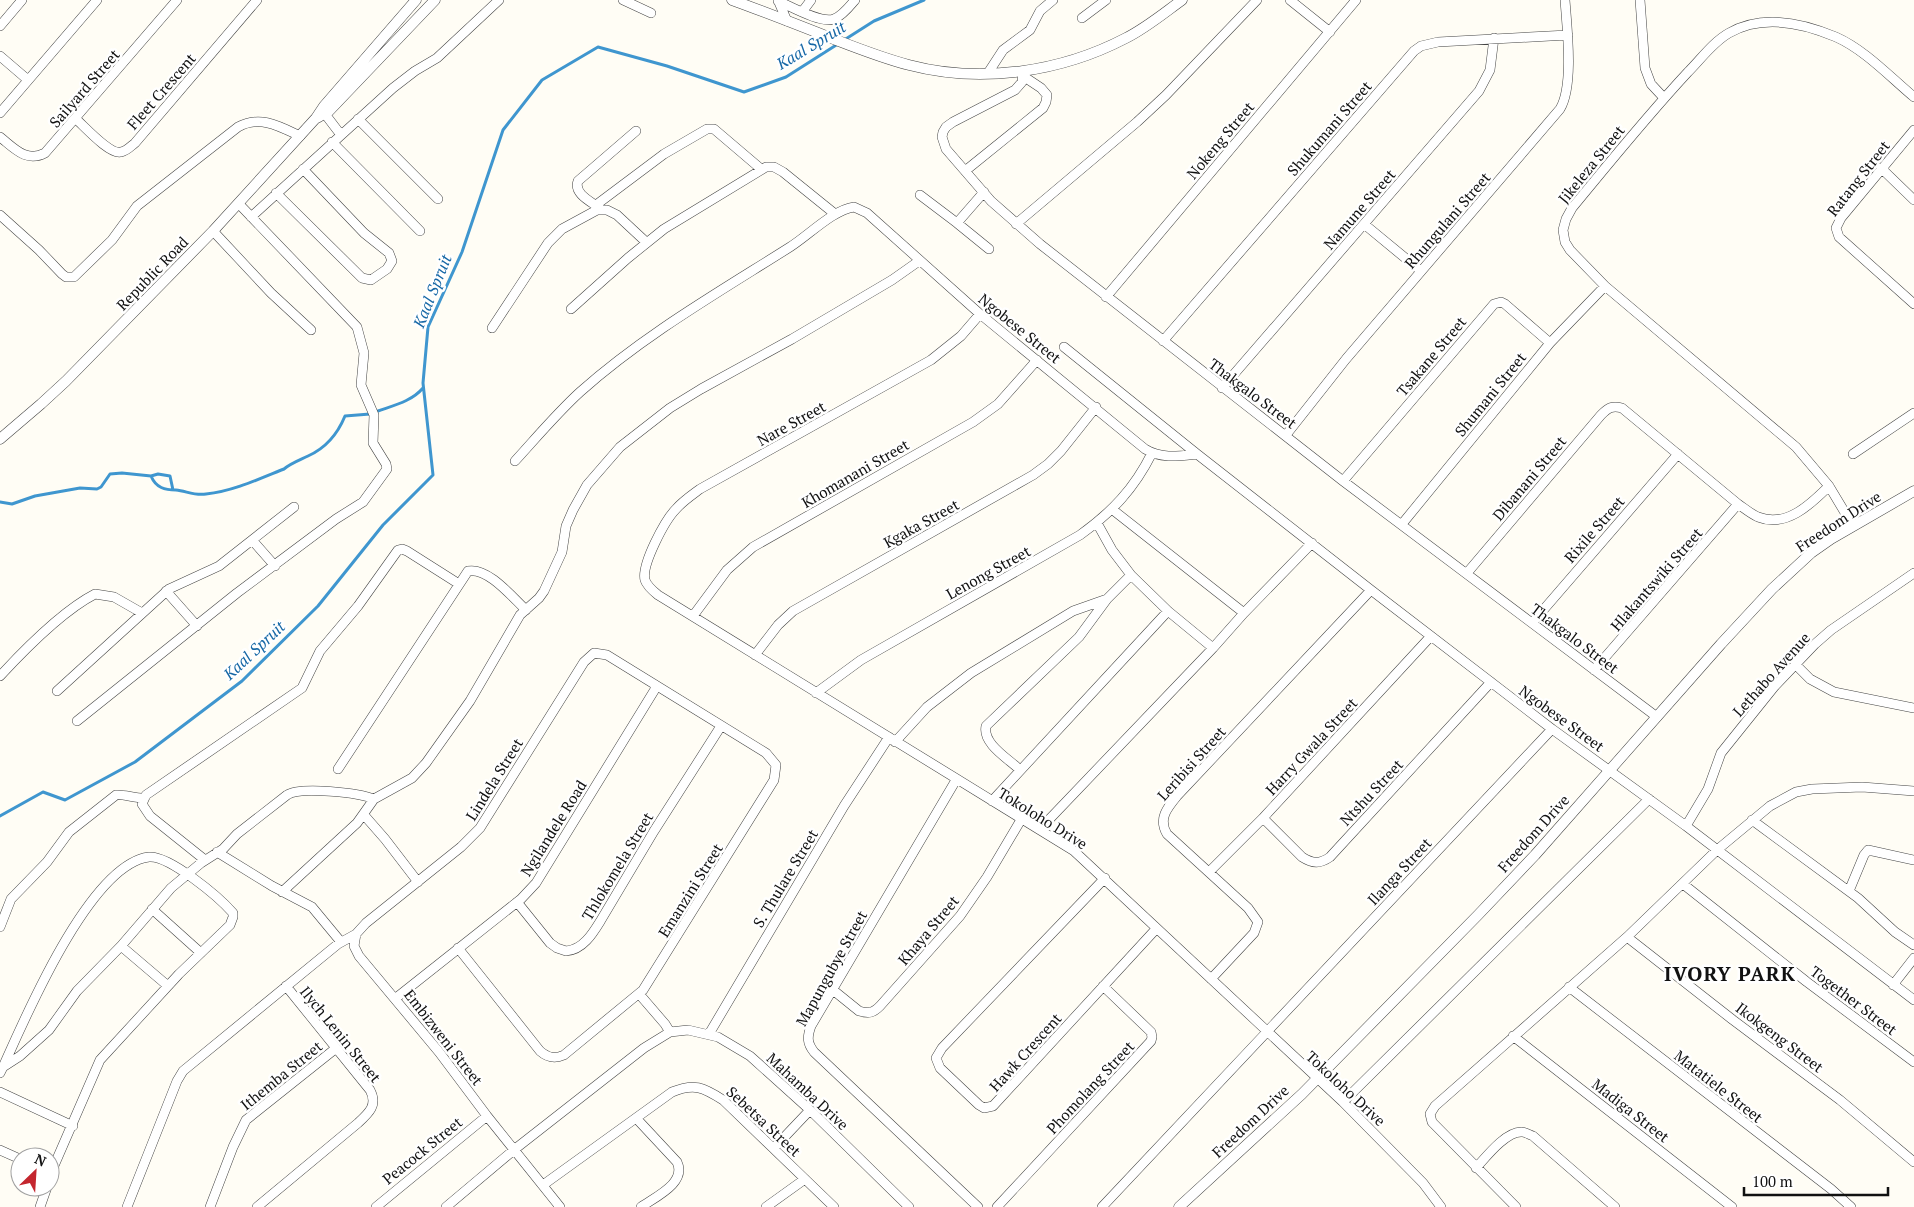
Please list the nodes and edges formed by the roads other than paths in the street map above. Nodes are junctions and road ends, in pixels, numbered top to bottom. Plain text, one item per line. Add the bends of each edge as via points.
1 (22, 0) edge
2 (96, 0) edge
3 (178, 0) edge
4 (257, 0) edge
5 (416, 0) edge
6 (435, 0) edge
7 (499, 0) edge
8 (623, 0) edge
9 (732, 0) edge
10 (778, 0) edge
11 (811, 0) edge
12 (856, 0) edge
13 (1052, 0) edge
14 (1106, 0) edge
15 (1182, 0) edge
16 (1257, 0) edge
17 (1290, 0) edge
18 (1356, 0) edge
19 (1565, 0) edge
20 (1640, 0) edge
21 (802, 12) junction
22 (651, 13) dead end
23 (1082, 18) dead end
24 (787, 21) junction
25 (0, 26) edge
26 (1330, 32) junction
27 (1568, 35) junction
28 (1494, 38) junction
29 (0, 56) edge
30 (988, 73) junction
31 (1023, 74) junction
32 (28, 80) junction
33 (1914, 97) edge
34 (1664, 98) junction
35 (0, 113) edge
36 (320, 116) junction
37 (76, 119) junction
38 (358, 119) junction
39 (1914, 130) edge
40 (636, 131) dead end
41 (340, 134) junction
42 (300, 136) junction
43 (0, 137) edge
44 (332, 142) junction
45 (1881, 168) junction
46 (303, 169) junction
47 (761, 169) junction
48 (965, 172) junction
49 (984, 192) junction
50 (276, 193) junction
51 (920, 195) dead end
52 (438, 199) dead end
53 (1914, 200) edge
54 (239, 204) junction
55 (599, 207) junction
56 (835, 214) junction
57 (0, 216) edge
58 (251, 217) junction
59 (957, 223) junction
60 (1016, 224) junction
61 (1364, 224) junction
62 (213, 231) junction
63 (420, 231) dead end
64 (646, 242) junction
65 (989, 250) dead end
66 (919, 261) junction
67 (1421, 271) junction
68 (1605, 286) junction
69 (1106, 297) junction
70 (1914, 304) edge
71 (571, 309) dead end
72 (980, 314) junction
73 (492, 328) dead end
74 (311, 330) dead end
75 (1163, 341) junction
76 (1550, 343) junction
77 (1064, 347) dead end
78 (1037, 360) junction
79 (1222, 388) junction
80 (1096, 407) junction
81 (1914, 413) edge
82 (1286, 435) junction
83 (0, 439) edge
84 (1152, 453) junction
85 (1197, 454) junction
86 (1678, 454) junction
87 (1853, 454) dead end
88 (515, 461) dead end
89 (1343, 481) junction
90 (1828, 486) junction
91 (1914, 491) edge
92 (1738, 504) junction
93 (294, 507) dead end
94 (1113, 510) junction
95 (1097, 523) junction
96 (1402, 524) junction
97 (1853, 526) junction
98 (253, 540) junction
99 (1312, 543) junction
100 (275, 566) junction
101 (1467, 573) junction
102 (1914, 573) edge
103 (1131, 575) junction
104 (645, 578) joint
105 (459, 584) junction
106 (1371, 590) junction
107 (166, 591) junction
108 (1108, 599) junction
109 (526, 610) junction
110 (1168, 611) junction
111 (142, 613) junction
112 (1244, 613) junction
113 (693, 616) junction
114 (1532, 623) junction
115 (197, 626) junction
116 (1431, 636) junction
117 (1213, 648) junction
118 (594, 653) joint
119 (755, 655) junction
120 (1795, 664) junction
121 (1594, 670) junction
122 (0, 676) edge
123 (1491, 682) junction
124 (657, 686) junction
125 (57, 691) dead end
126 (816, 693) junction
127 (1914, 708) edge
128 (1657, 717) junction
129 (76, 721) dead end
130 (721, 726) junction
131 (1552, 729) junction
132 (892, 740) junction
133 (338, 769) dead end
134 (1020, 770) junction
135 (1610, 770) junction
136 (956, 780) junction
137 (1914, 791) edge
138 (144, 798) junction
139 (374, 799) junction
140 (1649, 799) junction
141 (992, 801) junction
142 (364, 814) junction
143 (1022, 818) junction
144 (1263, 818) junction
145 (1752, 820) junction
146 (1686, 826) junction
147 (1040, 829) junction
148 (1718, 850) junction
149 (217, 852) junction
150 (205, 860) junction
151 (1914, 860) edge
152 (1209, 872) junction
153 (188, 874) junction
154 (1105, 878) junction
155 (418, 882) junction
156 (1684, 884) junction
157 (1848, 891) junction
158 (282, 892) junction
159 (516, 902) junction
160 (152, 909) junction
161 (0, 927) edge
162 (1156, 929) junction
163 (1627, 937) junction
164 (355, 938) junction
165 (341, 942) junction
166 (1914, 945) edge
167 (121, 946) junction
168 (458, 948) junction
169 (201, 953) junction
170 (1914, 958) edge
171 (1211, 979) junction
172 (1894, 985) junction
173 (168, 986) junction
174 (286, 986) junction
175 (1103, 986) junction
176 (1569, 987) junction
177 (832, 990) junction
178 (640, 995) junction
179 (396, 998) junction
180 (1914, 1000) edge
181 (670, 1032) junction
182 (1267, 1032) junction
183 (709, 1034) junction
184 (1513, 1036) junction
185 (336, 1049) junction
186 (1914, 1062) edge
187 (2, 1070) edge
188 (1316, 1080) junction
189 (0, 1092) edge
190 (1342, 1102) junction
191 (810, 1110) junction
192 (487, 1116) junction
193 (636, 1118) junction
194 (73, 1126) junction
195 (774, 1148) junction
196 (515, 1149) junction
197 (60, 1153) edge
198 (1914, 1162) edge
199 (1476, 1168) junction
200 (805, 1178) junction
201 (543, 1185) junction
202 (127, 1207) edge
203 (210, 1207) edge
204 (257, 1207) edge
205 (376, 1207) edge
206 (446, 1207) edge
207 (560, 1207) edge
208 (641, 1207) edge
209 (766, 1207) edge
210 (834, 1207) edge
211 (909, 1207) edge
212 (978, 1207) edge
213 (997, 1207) edge
214 (1102, 1207) edge
215 (1179, 1207) edge
216 (1441, 1207) edge
217 (1516, 1207) edge
218 (1615, 1207) edge
219 (1732, 1207) edge
220 (1851, 1207) edge

1 - 25 street
2 - 32 street
3 - 37 street, Sailyard Street
4 - 37 street, Fleet Crescent via 125,151 110,150
5 - 36 street, Republic Road via 324,106
6 - 36 street, Republic Road via 345,96
7 - 38 street via 437,58 406,77
8 - 22 street
9 - 24 street
10 - 21 street
10 - 24 street
11 - 21 street
12 - 21 street via 834,19 826,20
13 - 30 street via 1040,11 1030,30 1003,50
14 - 23 street
15 - 31 street via 1146,26 1107,47
16 - 60 street via 1137,122
17 - 26 street
18 - 26 street, Nokeng Street
19 - 27 street, Rhungulani Street
20 - 34 street via 1645,68 1652,84
24 - 30 street via 848,45 930,70
26 - 69 street, Nokeng Street
27 - 28 street, Shukumani Street
27 - 67 street, Rhungulani Street via 1565,101
28 - 61 street, Namune Street via 1490,70 1479,91
28 - 75 street, Shukumani Street via 1438,42 1414,51
29 - 32 street
30 - 31 street
31 - 48 street via 1047,95 1043,108
31 - 48 street, Thakgalo Street via 1020,87 946,127 942,137 946,149
32 - 35 street
33 - 34 street, Jikeleza Street via 1865,56 1836,37 1778,22 1760,23 1730,32
34 - 68 street, Jikeleza Street via 1572,208 1564,226 1563,236 1570,250
36 - 41 street
36 - 42 street, Republic Road
37 - 43 street, Sailyard Street via 45,153 35,157 24,156
38 - 41 street
38 - 52 street
39 - 45 street, Ratang Street
40 - 55 street via 578,181 578,191
41 - 44 street
42 - 54 street, Republic Road
42 - 57 street via 265,121 247,122 238,127 137,206 112,240 71,278 62,274
44 - 46 street
44 - 63 street
45 - 53 street
45 - 70 street, Ratang Street via 1841,218 1837,233
46 - 50 street
46 - 50 street via 364,234 389,253 392,261 387,269 371,280 362,278
47 - 55 street via 714,129 707,129 664,154
47 - 56 street via 770,166 783,172
47 - 64 street
48 - 49 street, Thakgalo Street
49 - 59 street
49 - 60 street, Thakgalo Street
50 - 58 street
51 - 59 street
54 - 58 street
54 - 62 street, Republic Road
55 - 64 street via 617,215
55 - 73 street via 555,235
56 - 66 street, Ngobese Street via 854,207 863,210
56 - 88 street via 664,327 613,365 567,404
58 - 100 street via 357,327 364,353 361,385 374,415 373,443 388,466 363,502
59 - 65 street
60 - 69 street, Thakgalo Street
61 - 67 street
61 - 79 street, Namune Street
62 - 74 street
62 - 83 street, Republic Road via 47,398
64 - 71 street
66 - 72 street, Ngobese Street
66 - 109 street via 892,280 670,408 620,446 578,501 566,526 565,544 558,561 539,598
67 - 82 street, Rhungulani Street
68 - 76 street, Shumani Street
68 - 90 street, Jikeleza Street via 1796,447
69 - 75 street, Thakgalo Street
72 - 78 street, Ngobese Street
72 - 104 street, Nare Street via 961,336 931,360 686,498 659,534
75 - 79 street, Thakgalo Street
76 - 89 street, Tsakane Street via 1505,304 1494,304
76 - 96 street, Shumani Street
77 - 85 street, Ngobese Street
78 - 80 street, Ngobese Street
78 - 113 street, Khomanani Street via 998,404 973,422 753,548 726,570
79 - 82 street, Thakgalo Street
80 - 84 street, Ngobese Street
80 - 119 street, Kgaka Street via 1048,464 1010,489 793,611
81 - 87 street
82 - 89 street, Thakgalo Street
84 - 85 street via 1171,456
84 - 94 street, Lenong Street
85 - 99 street, Ngobese Street
86 - 92 street
86 - 101 street, Dibanani Street via 1622,408 1608,408
86 - 114 street, Rixile Street
89 - 96 street, Thakgalo Street
90 - 92 street via 1809,506 1787,517 1757,516
90 - 97 street, Jikeleza Street
91 - 97 street, Freedom Drive
92 - 121 street, Hlakantswiki Street
93 - 98 street
94 - 95 street, Lenong Street
94 - 112 street
95 - 103 street
95 - 126 street, Lenong Street via 1060,548 861,660
96 - 101 street, Thakgalo Street
97 - 128 street, Freedom Drive via 1811,553 1772,589
98 - 100 street
98 - 107 street via 219,566
99 - 106 street, Ngobese Street
99 - 112 street
100 - 115 street
101 - 114 street, Thakgalo Street
102 - 120 street, Lethabo Avenue via 1831,630
103 - 108 street
103 - 110 street
104 - 113 street, Tokoloho Drive via 658,595
105 - 109 street via 468,571 474,570 492,579
105 - 133 street
105 - 138 street via 407,551 398,550 316,657 302,688
106 - 116 street, Ngobese Street
106 - 152 street, Leribisi Street via 1169,805 1162,821 1166,834
107 - 111 street
107 - 115 street
108 - 132 street, S. Thulare Street via 1073,611 971,673 927,707
108 - 134 street via 1079,637 986,726 988,739
109 - 139 street via 515,622 465,709 426,763 412,778
110 - 117 street
110 - 134 street
111 - 122 street via 114,597 95,594 54,624
111 - 125 street
112 - 117 street
113 - 119 street, Tokoloho Drive
114 - 121 street, Thakgalo Street
115 - 129 street
116 - 123 street, Ngobese Street
116 - 144 street, Harry Gwala Street
117 - 147 street
118 - 124 street, Emanzini Street via 607,655
118 - 155 street, Lindela Street via 584,662 480,828
119 - 126 street, Tokoloho Drive
120 - 127 street via 1810,679 1834,692
120 - 146 street, Lethabo Avenue via 1727,745 1708,789
121 - 128 street, Thakgalo Street
123 - 131 street, Ngobese Street
123 - 144 street, Ntshu Street via 1324,862 1317,863 1302,857
124 - 130 street, Emanzini Street
124 - 159 street, Ngilandele Road via 542,874
126 - 132 street, Tokoloho Drive
128 - 135 street, Freedom Drive
130 - 159 street, Thlokomela Street via 594,931 579,948 566,952 553,946
130 - 178 street, Emanzini Street via 772,759 776,765 774,780
131 - 135 street, Ngobese Street
131 - 182 street, Ilanga Street
132 - 136 street, Tokoloho Drive
132 - 183 street, S. Thulare Street via 844,806
134 - 141 street
135 - 140 street, Ngobese Street
135 - 188 street, Freedom Drive via 1478,915
136 - 141 street, Tokoloho Drive
136 - 177 street, Mapungubye Street
137 - 145 street via 1862,787 1812,789 1783,798
138 - 150 street via 143,808 150,816
138 - 161 street via 116,795 74,827 12,899
139 - 142 street
139 - 149 street via 353,793 293,791
140 - 146 street, Ngobese Street
140 - 190 street
141 - 143 street, Tokoloho Drive
142 - 155 street
142 - 158 street via 354,827
143 - 147 street, Tokoloho Drive
143 - 177 street, Khaya Street via 960,916 880,1006 873,1012 864,1013
144 - 152 street, Harry Gwala Street
145 - 148 street
145 - 157 street
146 - 148 street, Ngobese Street
147 - 154 street, Tokoloho Drive
148 - 156 street
148 - 172 street, Ngobese Street
149 - 150 street
149 - 158 street
150 - 153 street
151 - 157 street via 1868,850
152 - 171 street, Leribisi Street via 1248,908 1258,922 1254,933
153 - 160 street
153 - 169 street via 233,915 230,925
153 - 187 street via 160,859 148,857 116,873 105,884 83,912 55,959
154 - 162 street, Tokoloho Drive
154 - 175 street, Hawk Crescent via 942,1048 936,1058 937,1063 978,1106 994,1106
155 - 164 street, Lindela Street via 366,923
156 - 163 street
156 - 186 street, Together Street
157 - 166 street
158 - 165 street via 314,908
159 - 168 street, Ngilandele Road
160 - 167 street
160 - 169 street
162 - 171 street, Tokoloho Drive
162 - 175 street, Hawk Crescent
163 - 176 street
163 - 198 street, Ikokgeng Street via 1840,1100
164 - 165 street, Lindela Street
164 - 179 street, Embizweni Street via 354,948 359,956
165 - 174 street, Lindela Street
167 - 173 street
167 - 187 street via 77,991 49,1030
168 - 178 street, Emanzini Street via 537,1048 550,1057 564,1055
168 - 179 street, Ngilandele Road
169 - 173 street
170 - 172 street
171 - 182 street, Tokoloho Drive
172 - 180 street, Ngobese Street
173 - 194 street via 100,1060
174 - 185 street, Ilych Lenin Street
174 - 202 street, Ilych Lenin Street via 183,1071
175 - 213 street, Phomolang Street via 1151,1032 1151,1041
176 - 184 street
176 - 220 street, Matatiele Street
177 - 212 street, Mapungubye Street via 811,1026 809,1045
178 - 181 street
179 - 192 street, Embizweni Street
181 - 183 street, Mahamba Drive via 688,1030
181 - 196 street, Mahamba Drive via 644,1048
182 - 188 street, Tokoloho Drive
182 - 214 street
183 - 191 street, Mahamba Drive via 750,1056
184 - 199 street via 1430,1114 1432,1122
184 - 219 street, Madiga Street
185 - 203 street, Ithemba Street via 246,1120
185 - 204 street, Ilych Lenin Street via 370,1090 374,1099 372,1109
188 - 190 street, Tokoloho Drive
188 - 215 street, Freedom Drive
189 - 194 street
190 - 216 street, Tokoloho Drive via 1423,1183
191 - 195 street
191 - 211 street, Mahamba Drive
192 - 196 street, Embizweni Street
192 - 205 street, Peacock Street
193 - 195 street, Sebetsa Street via 672,1092 696,1086 723,1100
193 - 201 street, Sebetsa Street
193 - 208 street via 680,1169 680,1176 675,1182
194 - 197 street
195 - 200 street, Sebetsa Street
196 - 201 street, Embizweni Street
196 - 206 street, Mahamba Drive
199 - 217 street
199 - 218 street via 1503,1140 1522,1132 1533,1136
200 - 209 street
200 - 210 street, Sebetsa Street
201 - 207 street, Embizweni Street

